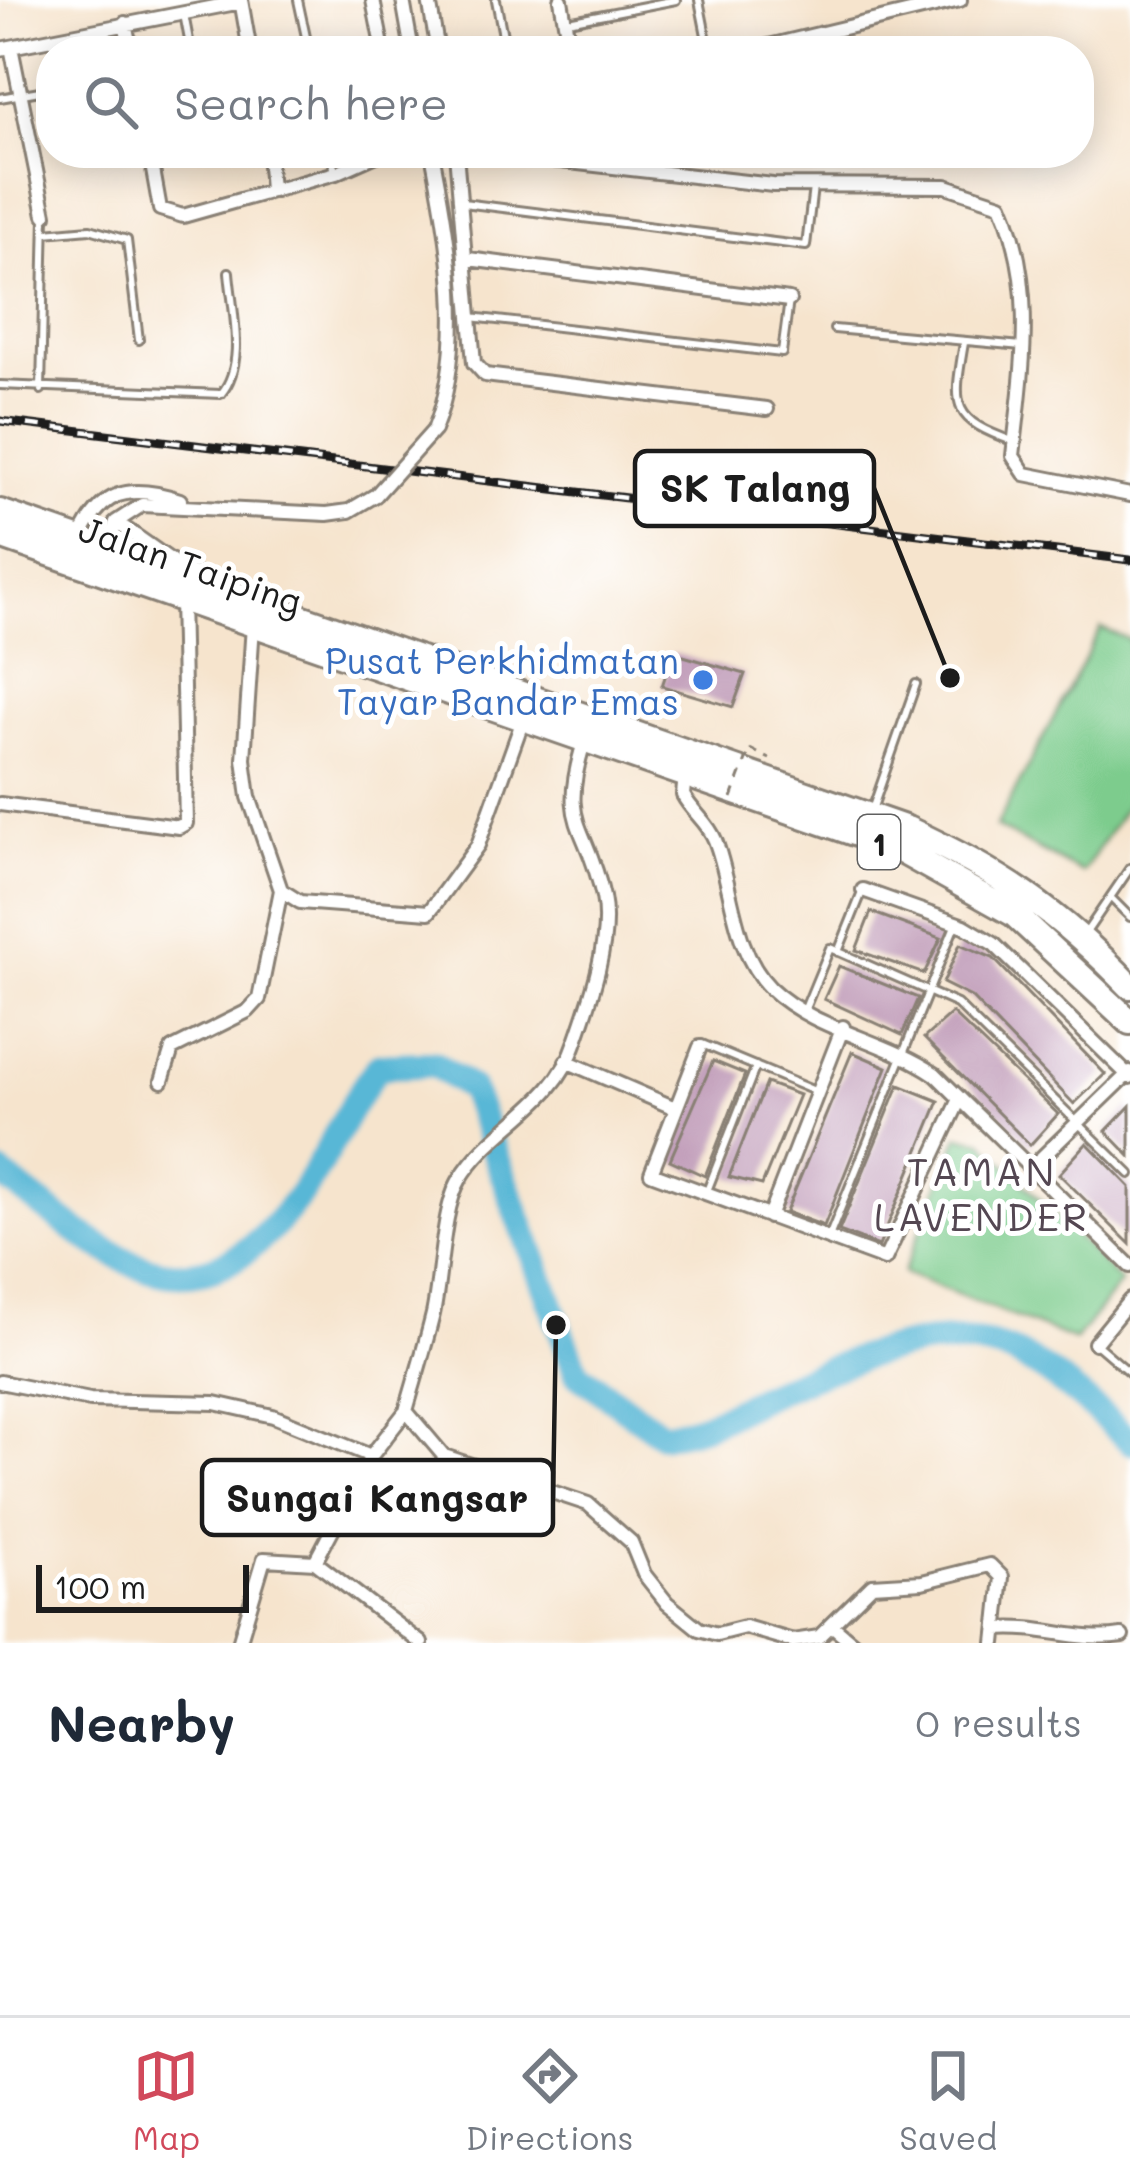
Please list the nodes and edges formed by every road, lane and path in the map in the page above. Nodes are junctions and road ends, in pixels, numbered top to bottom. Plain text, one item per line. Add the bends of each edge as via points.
1 (298, 0) edge
2 (373, 0) edge
3 (403, 0) edge
4 (429, 0) edge
5 (496, 0) edge
6 (561, 0) edge
7 (676, 0) edge
8 (699, 0) edge
9 (898, 0) edge
10 (960, 0) edge
11 (241, 1) edge
12 (184, 14) junction
13 (902, 16) junction
14 (565, 21) junction
15 (125, 23) junction
16 (63, 36) edge
17 (128, 36) edge
18 (188, 36) edge
19 (247, 36) edge
20 (306, 36) edge
21 (380, 36) edge
22 (409, 36) edge
23 (435, 36) edge
24 (503, 36) edge
25 (568, 36) edge
26 (706, 36) edge
27 (814, 36) edge
28 (36, 42) edge
29 (6, 48) edge
30 (36, 92) edge
31 (22, 94) junction
32 (0, 98) edge
33 (36, 168) edge
34 (36, 168) edge
35 (153, 168) edge
36 (270, 168) edge
37 (335, 168) edge
38 (347, 168) edge
39 (434, 168) edge
40 (458, 168) edge
41 (636, 168) edge
42 (336, 173) junction
43 (813, 186) junction
44 (272, 190) junction
45 (463, 202) junction
46 (45, 215) joint
47 (45, 233) junction
48 (468, 259) junction
49 (229, 272) dead end
50 (789, 300) joint
51 (471, 317) junction
52 (834, 329) dead end
53 (139, 340) dead end
54 (964, 344) junction
55 (1024, 346) junction
56 (0, 385) edge
57 (41, 390) junction
58 (767, 409) dead end
59 (1015, 442) junction
60 (1130, 495) edge
61 (194, 505) junction
62 (0, 512) edge
63 (116, 522) junction
64 (0, 536) edge
65 (75, 550) junction
66 (102, 560) junction
67 (187, 589) junction
68 (253, 624) junction
69 (916, 684) dead end
70 (524, 717) junction
71 (589, 728) junction
72 (779, 764) dead end
73 (685, 774) junction
74 (732, 798) dead end
75 (0, 804) edge
76 (866, 826) junction
77 (1130, 868) edge
78 (281, 890) junction
79 (863, 890) joint
80 (1110, 897) junction
81 (1130, 917) edge
82 (956, 923) junction
83 (1083, 937) junction
84 (838, 952) junction
85 (1130, 986) edge
86 (929, 992) junction
87 (804, 1011) junction
88 (1130, 1022) edge
89 (843, 1028) junction
90 (700, 1047) joint
91 (904, 1053) junction
92 (566, 1061) junction
93 (756, 1066) junction
94 (1129, 1074) edge
95 (162, 1081) dead end
96 (818, 1092) junction
97 (960, 1099) junction
98 (675, 1108) junction
99 (1078, 1123) junction
100 (1031, 1168) junction
101 (1130, 1174) edge
102 (706, 1192) junction
103 (769, 1217) junction
104 (828, 1240) junction
105 (1130, 1266) edge
106 (1130, 1300) edge
107 (1095, 1343) joint
108 (1130, 1372) edge
109 (0, 1382) edge
110 (406, 1412) junction
111 (371, 1456) junction
112 (315, 1562) junction
113 (834, 1627) junction
114 (996, 1636) edge
115 (1122, 1636) dead end
116 (239, 1643) edge
117 (421, 1643) edge
118 (853, 1643) edge

1 - 20 lane
2 - 21 street
3 - 22 street
4 - 23 street
5 - 24 lane
6 - 14 street
7 - 14 lane
8 - 26 lane
9 - 13 street
10 - 13 street
11 - 12 street
11 - 19 street
12 - 15 street
12 - 18 lane
13 - 27 street
14 - 25 street
15 - 16 street
15 - 17 street
28 - 29 street
29 - 31 street
30 - 31 lane
31 - 32 lane
31 - 34 street
33 - 46 street
35 - 44 street via 160,209 183,217
36 - 44 street
37 - 42 lane
38 - 42 street
39 - 61 street, bridge via 449,256 450,344 434,430 376,495 349,511
40 - 45 street
41 - 43 street
42 - 44 street
43 - 45 lane via 806,246
43 - 55 street via 946,186 1001,204 1021,261
45 - 48 street
46 - 47 lane
47 - 53 lane via 91,229 127,239
47 - 57 lane
48 - 50 street
48 - 51 street
49 - 57 lane via 233,380 221,394
50 - 51 lane via 782,353
51 - 58 street via 474,363 484,375
52 - 54 lane
54 - 55 lane
54 - 59 lane via 958,408 965,420
55 - 59 street
56 - 57 lane
59 - 60 street via 1013,456 1025,474
61 - 63 street via 142,505
61 - 65 street via 150,490 122,493 91,513
62 - 65 highway, Jalan Taiping / 1
63 - 66 street
63 - 67 street via 170,556
64 - 65 highway, Jalan Taiping / 1
65 - 66 highway, Jalan Taiping / 1
66 - 67 highway, Jalan Taiping / 1
67 - 68 highway, Jalan Taiping / 1
67 - 71 highway, Jalan Taiping / 1
67 - 75 street via 187,823
68 - 70 highway, Jalan Taiping / 1
68 - 78 street via 244,759
69 - 76 lane
70 - 71 highway, Jalan Taiping / 1
70 - 78 street via 478,845 429,912 300,902
71 - 73 highway, Jalan Taiping / 1
71 - 76 highway, Jalan Taiping / 1
71 - 92 street via 573,820 604,900 604,931
72 - 74 path, bridge via 750,749
73 - 76 highway, Jalan Taiping / 1
73 - 87 street via 683,795 718,847 754,963 769,987
76 - 83 highway, Jalan Taiping / 1 via 980,863
76 - 88 highway, Jalan Taiping / 1 via 1014,914
77 - 80 lane
78 - 95 street via 259,999 172,1049
79 - 82 street
79 - 84 lane
80 - 81 lane
80 - 83 lane
82 - 86 lane
82 - 94 street via 1018,963
83 - 85 highway, Jalan Taiping / 1
84 - 86 lane
84 - 87 lane via 830,948
86 - 91 lane
86 - 99 lane via 957,1004
87 - 89 street
89 - 91 street
89 - 96 street
90 - 93 lane
90 - 98 street
91 - 97 street
91 - 104 lane
92 - 98 street
92 - 110 street via 552,1088 471,1161 456,1186
93 - 96 lane
93 - 102 lane
94 - 99 street
96 - 103 street
97 - 100 street
97 - 104 street via 890,1258
98 - 102 street via 651,1173
99 - 100 street
99 - 101 lane
100 - 105 street
102 - 103 street
103 - 104 street
106 - 107 street
107 - 108 lane
109 - 111 street via 89,1400 214,1403 273,1416
110 - 111 street
110 - 113 street via 444,1456 588,1504 631,1542 644,1574 699,1629 745,1627 794,1641
111 - 112 street
112 - 116 street via 264,1558
112 - 117 street
113 - 114 street via 872,1585 990,1565 1002,1577
113 - 118 street
114 - 115 street via 1042,1627 1087,1640

